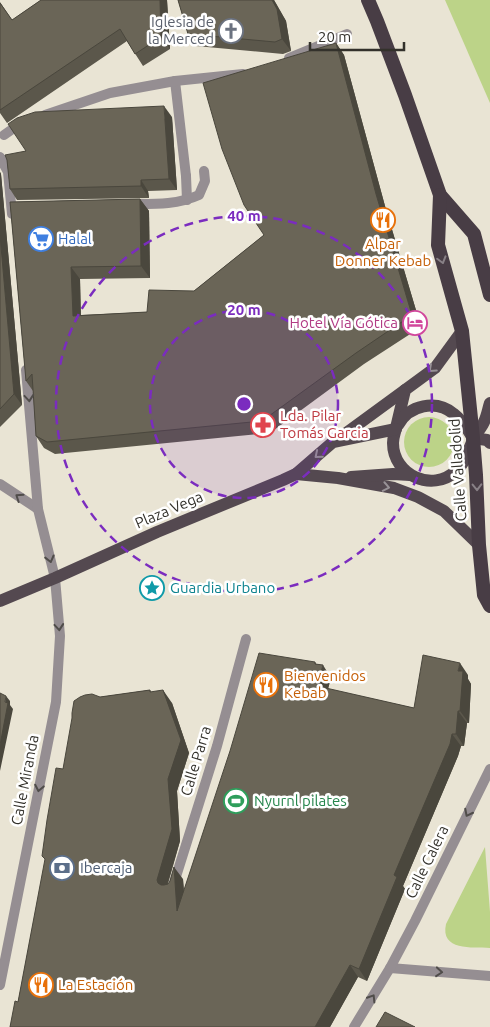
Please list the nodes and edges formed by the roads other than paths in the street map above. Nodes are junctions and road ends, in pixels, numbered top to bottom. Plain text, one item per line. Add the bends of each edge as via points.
1 (368, 0) edge
2 (347, 34) dead end
3 (284, 61) edge
4 (250, 72) edge
5 (175, 81) junction
6 (4, 135) dead end
7 (1, 158) edge
8 (204, 171) dead end
9 (440, 195) junction
10 (187, 200) junction
11 (119, 204) edge
12 (13, 226) edge
13 (490, 295) edge
14 (462, 330) junction
15 (25, 356) edge
16 (404, 390) junction
17 (490, 403) edge
18 (396, 429) junction
19 (474, 438) junction
20 (333, 442) junction
21 (490, 443) edge
22 (296, 474) junction
23 (412, 476) junction
24 (338, 478) junction
25 (0, 484) edge
26 (38, 509) junction
27 (444, 511) junction
28 (479, 545) junction
29 (55, 578) junction
30 (0, 601) edge
31 (490, 606) edge
32 (246, 639) dead end
33 (490, 769) edge
34 (172, 891) edge
35 (390, 968) junction
36 (490, 976) edge
37 (0, 985) edge
38 (354, 1027) edge

1 - 9 highway
2 - 3 street
4 - 5 street
5 - 6 street via 110,93 22,122
5 - 10 street
7 - 12 street via 8,172 16,207
8 - 10 street via 205,181 199,195
9 - 13 highway via 474,234
9 -> 14 highway, Calle Valladolid via 438,246
10 - 11 street via 168,204
14 -> 16 main road, Plaza Vega via 435,368
14 - 19 highway, Calle Valladolid
15 -> 26 street, Calle Miranda
16 - 18 main road
16 - 20 main road, Plaza Vega
17 - 19 main road
18 - 19 main road via 400,420 413,410 433,405 453,412
18 - 20 main road, Plaza Vega
18 - 23 main road via 393,440 395,458
19 - 21 main road
19 - 23 main road via 457,471 437,481
19 -> 28 highway, Calle Valladolid
20 -> 22 main road, Plaza Vega
22 - 24 main road
22 - 29 main road, Plaza Vega
23 - 24 main road via 377,474
23 - 27 main road
24 -> 27 main road via 394,488
26 -> 25 street
26 -> 29 street, Calle Miranda
27 - 28 main road
28 - 31 highway, Calle Valladolid via 484,595
29 - 30 main road, Plaza Vega
29 -> 37 street, Calle Miranda via 60,636 56,702
32 - 34 street, Calle Parra
33 -> 35 street, Calle Calera
35 -> 36 street
38 -> 35 street, Calle Calera

